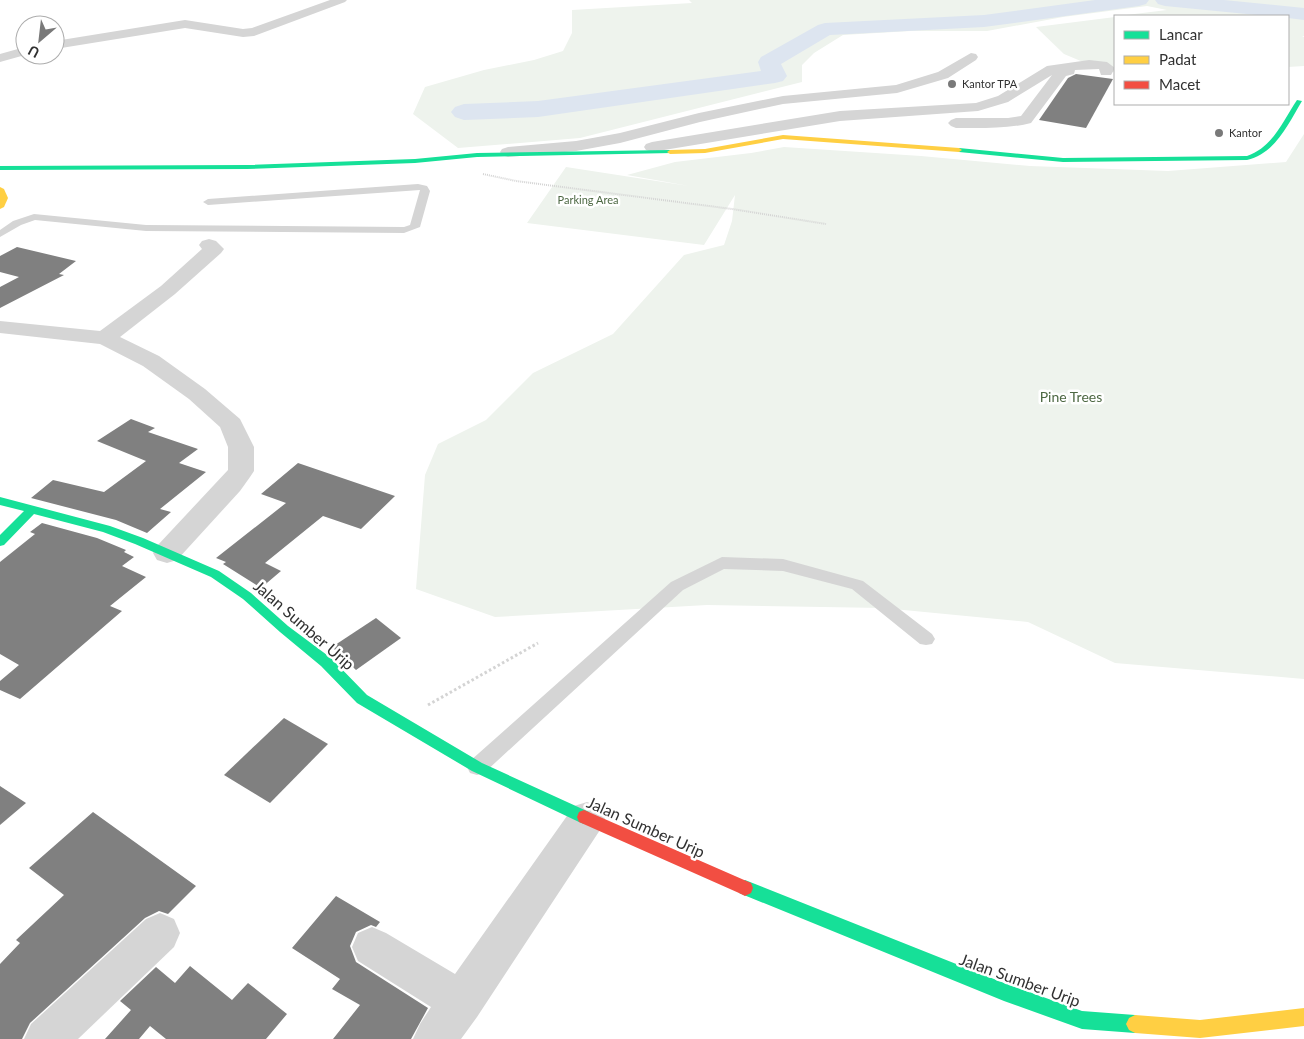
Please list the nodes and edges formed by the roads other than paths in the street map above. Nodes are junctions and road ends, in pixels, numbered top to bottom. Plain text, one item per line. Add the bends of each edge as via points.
1 (341, 0) edge
2 (65, 43) edge
3 (15, 54) edge
4 (971, 57) dead end
5 (0, 58) edge
6 (1111, 72) edge
7 (1299, 101) dead end
8 (807, 120) junction
9 (621, 153) junction
10 (477, 155) junction
11 (0, 168) edge
12 (0, 189) edge
13 (208, 202) dead end
14 (0, 207) edge
15 (0, 234) edge
16 (209, 245) dead end
17 (0, 327) edge
18 (105, 338) junction
19 (0, 501) edge
20 (32, 510) junction
21 (0, 542) edge
22 (167, 553) junction
23 (926, 639) dead end
24 (478, 767) junction
25 (587, 818) junction
26 (160, 934) dead end
27 (372, 947) dead end
28 (462, 1002) junction
29 (1304, 1017) edge
30 (1083, 1030) edge
31 (46, 1039) edge
32 (435, 1039) edge

1 - 2 street via 254,32 185,24
3 - 5 street
4 - 10 street via 943,75 897,89 783,100 576,146
6 - 8 street via 1102,65 1089,64 1052,69 1003,99 978,107
6 - 8 street via 1075,70 1061,73 1026,120 1021,122
7 - 9 street via 1275,138 1262,151 1252,156 1229,159 1063,160 802,137 767,138 705,151
8 - 9 street
9 - 10 street
10 - 11 street via 415,161 247,167
12 - 14 street via 4,198
13 - 15 lane via 418,187 425,191 415,226 404,230 146,228 34,217 17,222
16 - 18 street via 214,250
17 - 18 street
18 - 22 street via 151,361 197,394 230,424 241,447 241,471
19 - 20 street, Jalan Sumber Urip
20 - 21 street
20 - 22 street, Jalan Sumber Urip via 106,529
22 - 24 street, Jalan Sumber Urip via 214,574 247,596 326,662 362,699
23 - 24 lane via 858,585 783,565 722,563 678,586
24 - 25 street, Jalan Sumber Urip
25 - 28 street
25 - 30 street, Jalan Sumber Urip via 788,907 1004,992
26 - 31 street
27 - 28 street
28 - 32 street
29 - 30 street, Jalan Sumber Urip via 1200,1028

